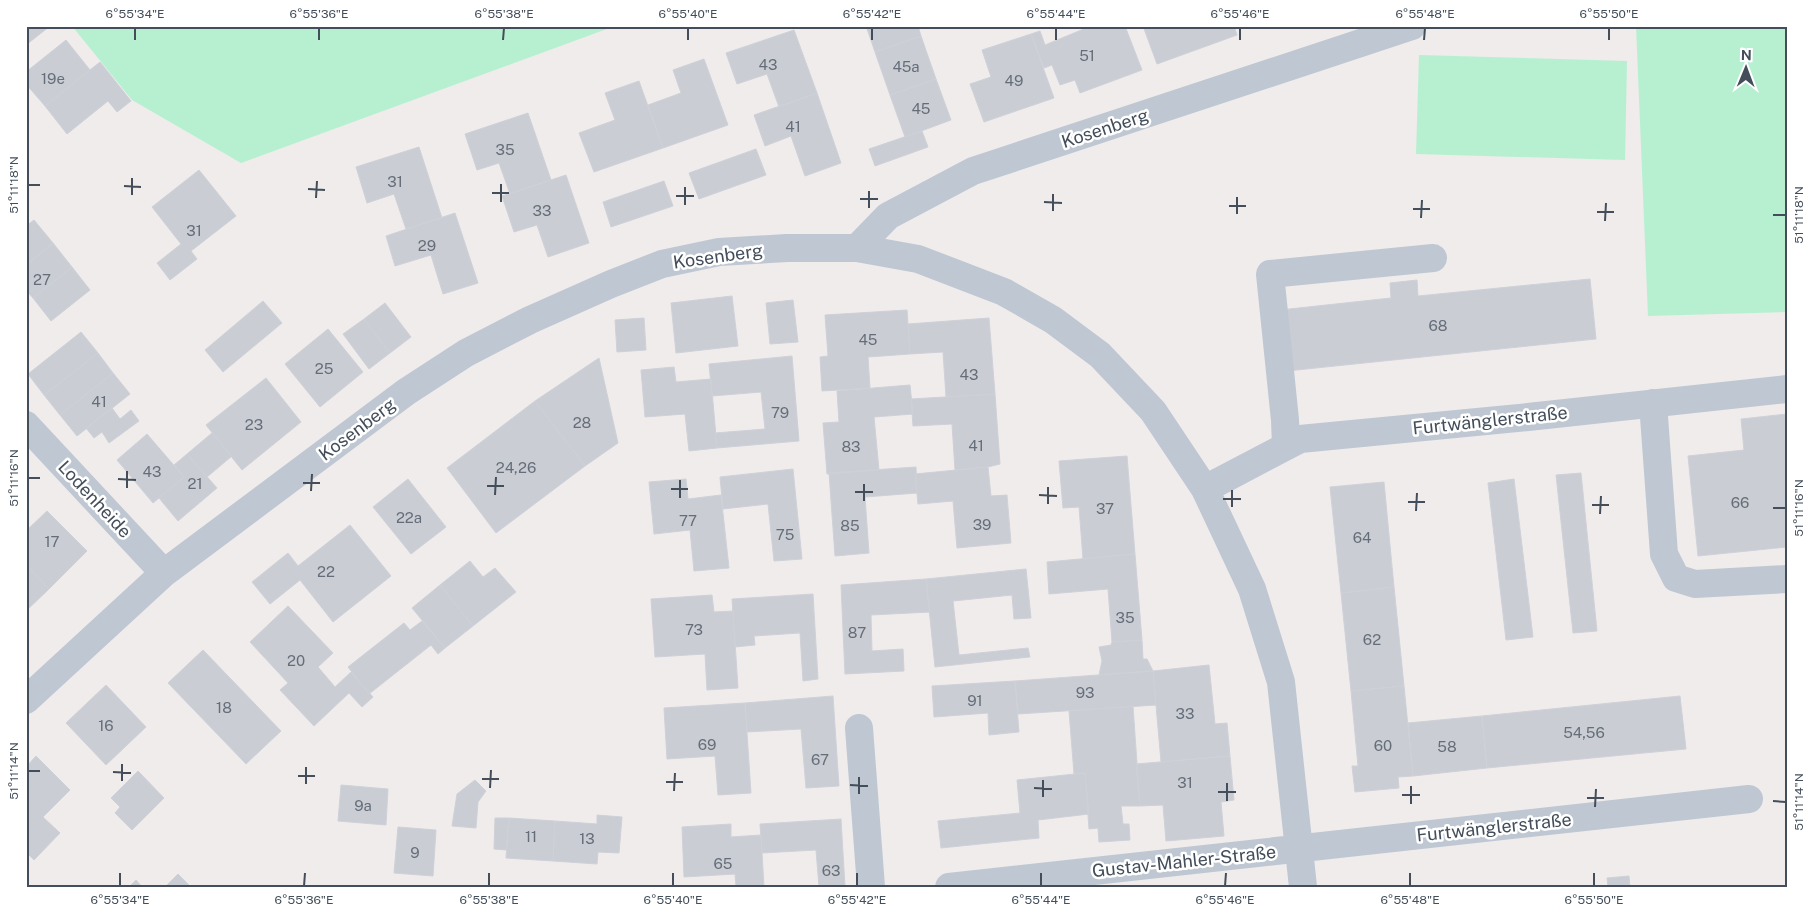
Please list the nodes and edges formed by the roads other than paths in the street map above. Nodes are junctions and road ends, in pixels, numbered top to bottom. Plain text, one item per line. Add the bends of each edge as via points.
1 (1412, 26) edge
2 (857, 248) junction
3 (1432, 258) dead end
4 (1787, 389) edge
5 (1653, 402) junction
6 (26, 425) edge
7 (1286, 446) junction
8 (1205, 489) junction
9 (164, 573) junction
10 (1787, 579) edge
11 (26, 700) edge
12 (859, 728) dead end
13 (1749, 799) dead end
14 (1299, 849) junction
15 (871, 887) edge
16 (949, 887) edge
17 (1304, 887) edge

1 - 2 street, Kosenberg via 974,171 888,216
2 - 8 street via 918,259 1004,292 1053,320 1100,355 1153,411
2 - 9 street, Kosenberg via 719,252 662,264 530,320 466,353 406,392
3 - 7 street via 1270,274
4 - 5 street, Furtwänglerstraße
5 - 7 street, Furtwänglerstraße via 1300,439
5 - 10 street via 1664,554 1676,578 1695,584
6 - 9 street, Lodenheide
7 - 8 street, Furtwänglerstraße
8 - 14 street via 1252,589 1281,682
9 - 11 street, Kosenberg
12 - 15 street
13 - 14 street, Furtwänglerstraße
14 - 16 street, Gustav-Mahler-Straße
14 - 17 street

